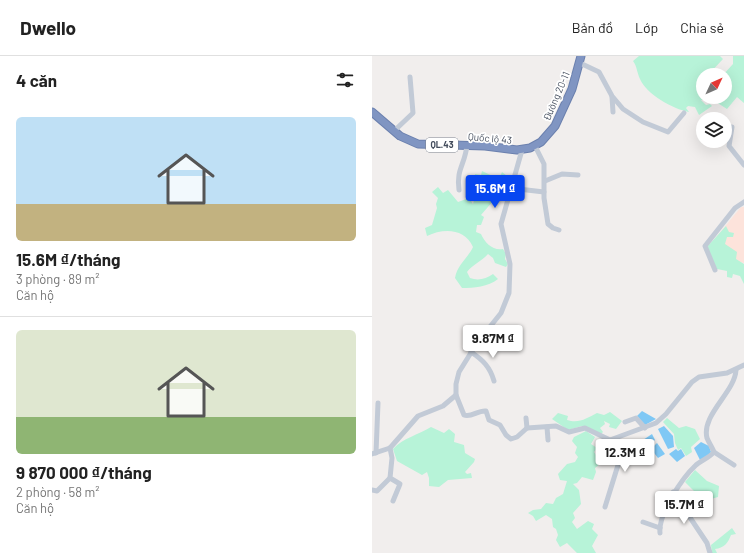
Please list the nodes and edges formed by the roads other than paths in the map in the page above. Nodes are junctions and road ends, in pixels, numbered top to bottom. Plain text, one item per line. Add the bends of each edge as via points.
1 (581, 59) edge
2 (410, 77) dead end
3 (612, 96) junction
4 (372, 112) edge
5 (613, 112) dead end
6 (684, 113) dead end
7 (394, 131) junction
8 (466, 146) junction
9 (535, 146) junction
10 (731, 148) edge
11 (522, 150) junction
12 (744, 165) edge
13 (578, 175) dead end
14 (545, 181) junction
15 (510, 188) junction
16 (459, 190) dead end
17 (544, 192) junction
18 (744, 202) edge
19 (559, 230) dead end
20 (715, 270) dead end
21 (471, 352) junction
22 (744, 365) edge
23 (736, 370) junction
24 (494, 381) dead end
25 (456, 395) junction
26 (378, 403) dead end
27 (526, 418) dead end
28 (626, 422) dead end
29 (548, 427) junction
30 (527, 428) junction
31 (645, 428) junction
32 (548, 440) dead end
33 (610, 440) junction
34 (390, 448) junction
35 (714, 452) junction
36 (374, 453) edge
37 (734, 465) dead end
38 (390, 478) junction
39 (372, 490) edge
40 (673, 492) junction
41 (393, 501) dead end
42 (605, 506) dead end
43 (643, 522) dead end
44 (710, 553) edge

1 - 3 street via 599,72
1 - 9 highway, Đường 20-11 / QL.43 via 568,100 555,126
2 - 7 street via 413,113
3 - 5 street
3 - 6 street via 623,109 641,121 668,132
4 - 7 highway, Quốc lộ 43 / QL.43
7 - 8 highway, Quốc lộ 43 / QL.43 via 418,144
8 - 11 highway, Quốc lộ 43 / QL.43
8 - 16 street via 465,158 458,175
9 - 11 highway, Đường 20-11 / QL.43
9 - 14 street via 543,161
10 - 12 street
11 - 15 street
13 - 14 street via 562,174
14 - 17 street
15 - 17 street
15 - 21 street via 501,224 510,271 509,293 501,313
17 - 19 street via 548,224
18 - 20 street via 735,208 705,246
21 - 24 street via 486,364
21 - 25 street via 459,372
22 - 23 street
23 - 31 street via 699,377 661,419
23 - 35 street via 734,380 709,424 707,438
25 - 30 street via 464,416 486,411 489,420 500,425 508,438 517,437
25 - 34 street via 443,406 418,416
26 - 36 street
27 - 30 street
28 - 31 street via 636,418
29 - 30 street
29 - 32 street
29 - 33 street via 556,426 572,432 585,428
31 - 33 street
33 - 42 street via 618,465
34 - 36 street
34 - 38 street
35 - 37 street
35 - 40 street via 697,464
38 - 39 street via 377,491
38 - 41 street via 400,484
40 - 43 street via 660,530
40 - 44 street via 707,543

